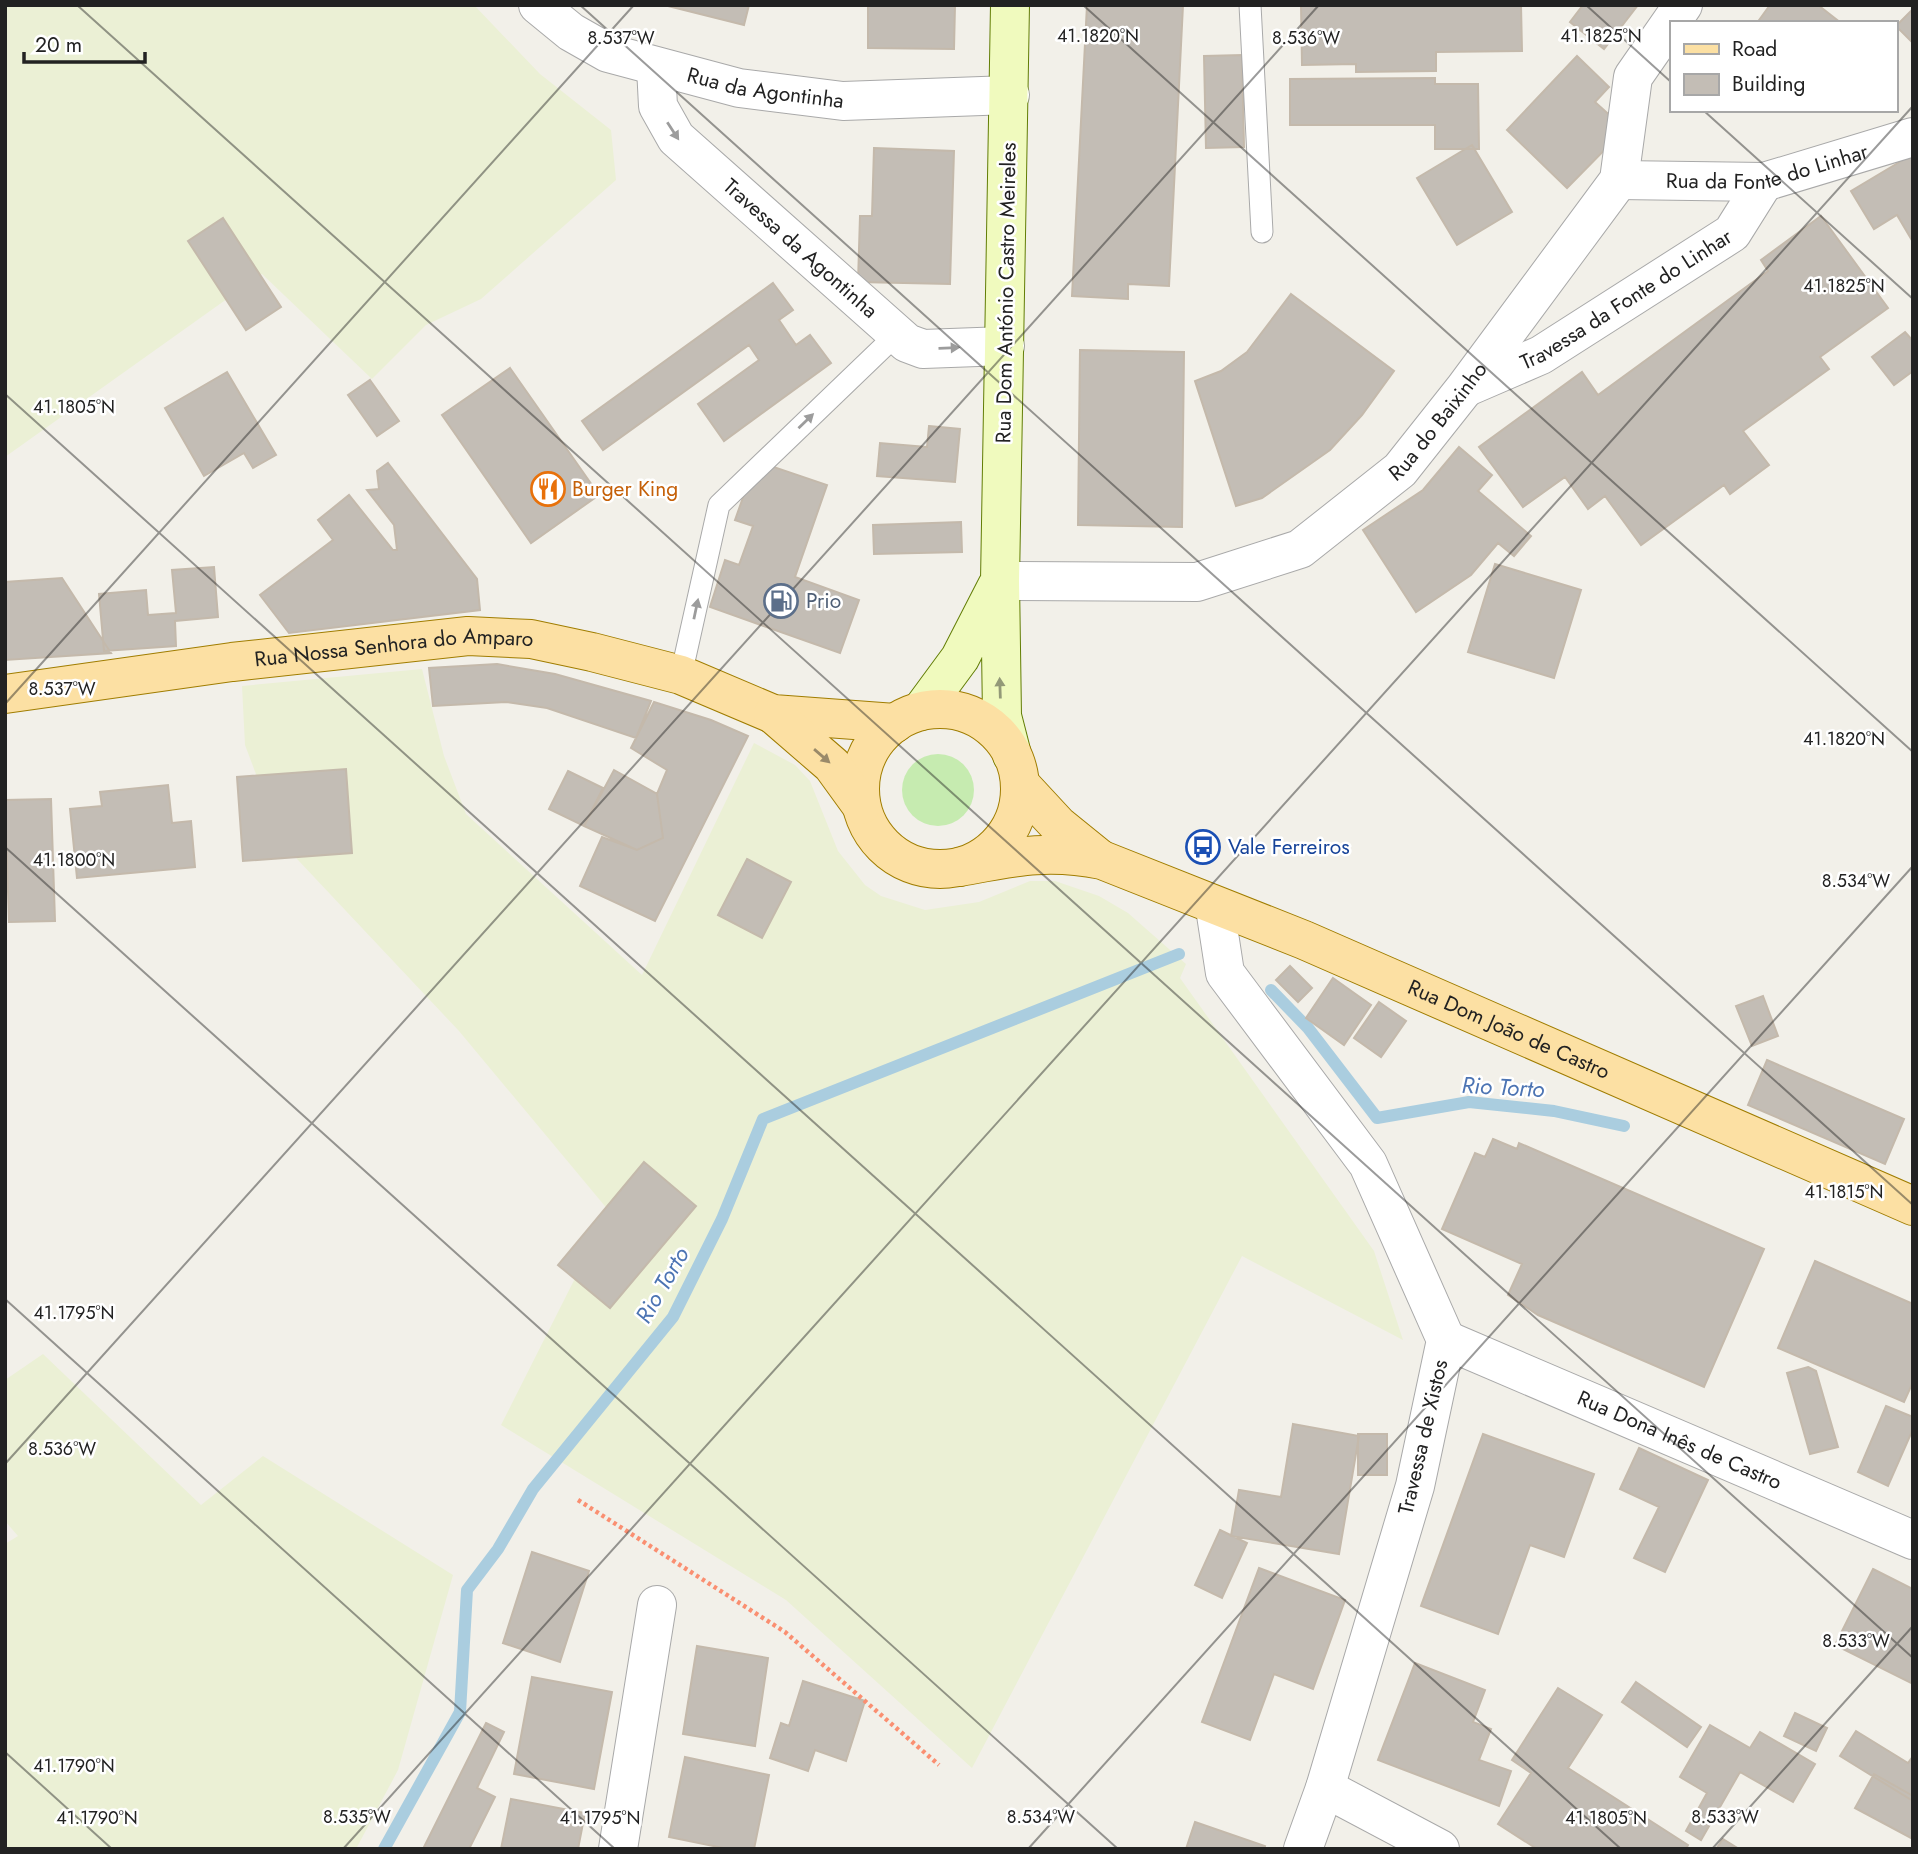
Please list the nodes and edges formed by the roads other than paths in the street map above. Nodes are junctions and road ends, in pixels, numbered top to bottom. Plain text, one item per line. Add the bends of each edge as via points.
1 (537, 5) edge
2 (1010, 5) edge
3 (1250, 5) edge
4 (1683, 5) edge
5 (1672, 21) edge
6 (1670, 24) edge
7 (656, 67) junction
8 (1010, 95) junction
9 (1913, 137) edge
10 (1619, 180) junction
11 (1764, 181) junction
12 (1262, 232) dead end
13 (896, 335) junction
14 (1005, 346) junction
15 (1465, 388) junction
16 (1000, 581) junction
17 (681, 675) junction
18 (5, 694) edge
19 (773, 714) junction
20 (908, 717) junction
21 (1016, 770) junction
22 (861, 806) junction
23 (1102, 860) junction
24 (960, 867) junction
25 (1215, 908) junction
26 (1913, 1206) edge
27 (1446, 1340) junction
28 (1913, 1540) edge
29 (657, 1605) dead end
30 (1325, 1788) junction
31 (618, 1849) edge
32 (1303, 1849) edge
33 (1440, 1849) edge

1 - 7 street, Rua da Agontinha via 608,53
2 - 8 main road, Rua Dom António Castro Meireles
3 - 12 lane
4 - 5 street, Rua do Baixinho
6 - 10 street, Rua do Baixinho via 1633,77
7 - 8 street, Rua da Agontinha via 739,88 843,101
7 -> 13 street, Travessa da Agontinha via 658,106 676,138
8 - 14 main road, Rua Dom António Castro Meireles
9 - 11 street, Rua da Fonte do Linhar
10 - 11 street, Rua da Fonte do Linhar
10 - 15 street, Rua do Baixinho
11 - 15 street, Travessa da Fonte do Linhar via 1732,233 1541,355
13 -> 14 street, Travessa da Agontinha via 923,349
17 -> 13 lane via 719,505
14 - 16 main road, Rua Dom António Castro Meireles
15 - 16 street, Rua do Baixinho via 1400,470 1300,549 1197,582
16 - 20 main road, Rua Dom António Castro Meireles via 960,658
21 -> 16 main road, Rua Dom António Castro Meireles via 1002,716
17 - 18 main road, Rua Nossa Senhora do Amparo via 531,639 468,636 232,662
17 - 19 main road, Rua Nossa Senhora do Amparo
19 - 20 main road, Rua Nossa Senhora do Amparo
19 -> 22 main road, Rua Nossa Senhora do Amparo via 832,765
20 - 21 main road via 941,709 979,720 995,731
20 - 22 main road via 882,734 867,755 860,780
21 - 23 main road, Rua Dom João de Castro via 1058,825
21 - 24 main road via 1013,823 1003,840 983,857
22 - 24 main road via 870,829 887,850 934,870
23 - 24 main road, Rua Dom João de Castro via 1041,853
23 - 25 main road, Rua Dom João de Castro
25 - 26 main road, Rua Dom João de Castro via 1304,940
25 - 27 street, Travessa de Xistos via 1225,973 1368,1164
27 - 28 street, Rua Dona Inês de Castro
27 - 30 street, Travessa de Xistos via 1415,1486
29 - 31 street
30 - 32 street, Travessa de Xistos
30 - 33 street

